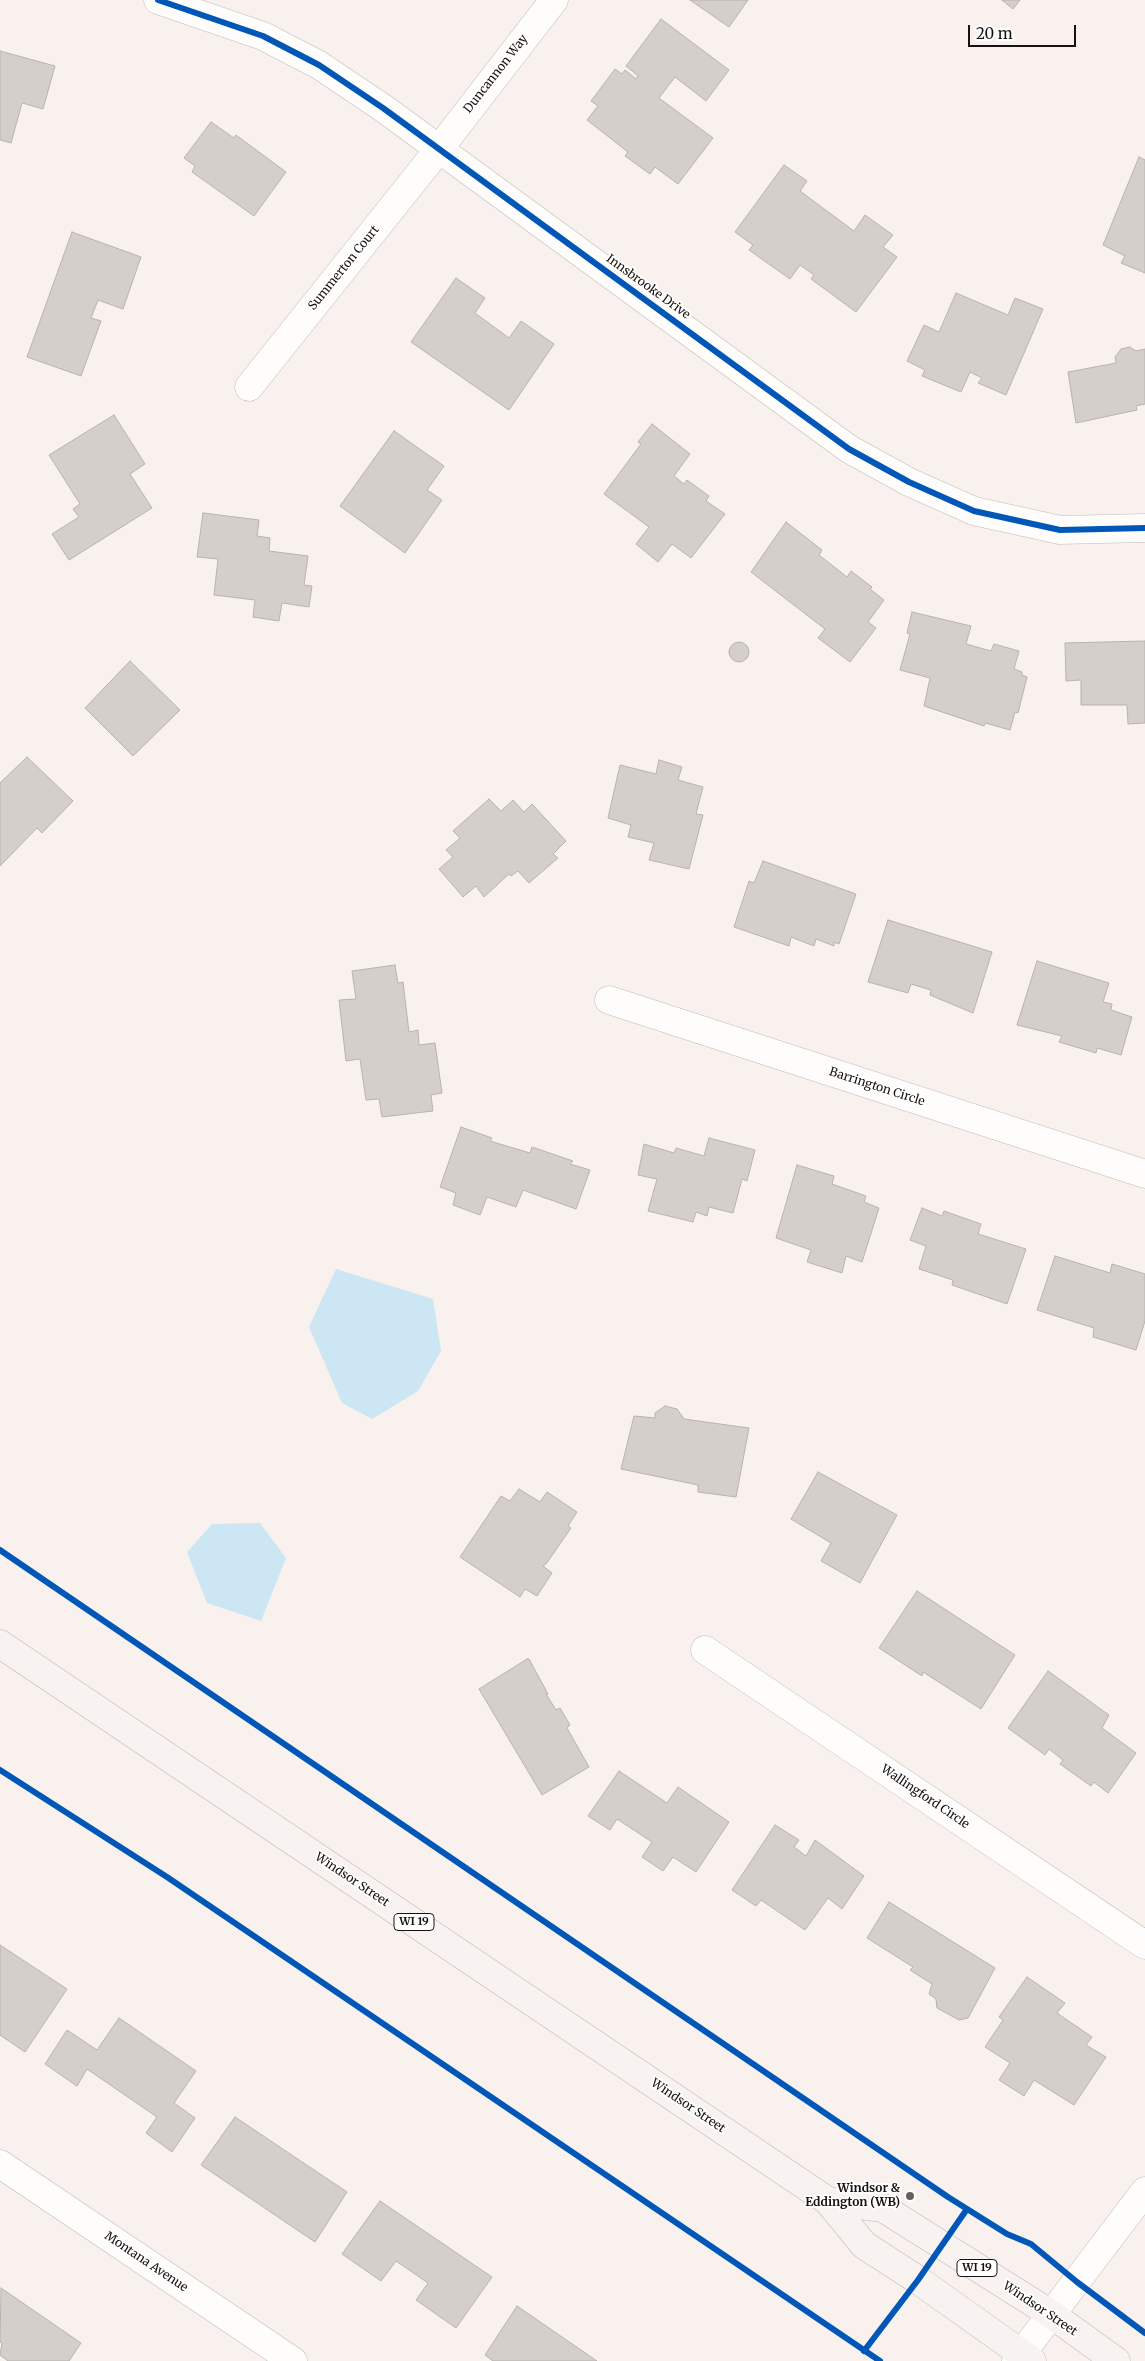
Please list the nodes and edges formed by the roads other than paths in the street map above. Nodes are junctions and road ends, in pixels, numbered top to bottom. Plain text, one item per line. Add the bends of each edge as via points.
1 (158, 0) edge
2 (554, 0) edge
3 (439, 149) junction
4 (249, 387) dead end
5 (1145, 528) edge
6 (608, 1000) dead end
7 (1145, 1174) edge
8 (0, 1644) edge
9 (704, 1650) dead end
10 (1145, 1945) edge
11 (0, 2164) edge
12 (1145, 2191) edge
13 (828, 2201) junction
14 (1051, 2314) junction
15 (1023, 2359) edge
16 (293, 2361) edge
17 (1116, 2361) edge

1 - 3 street, Innsbrooke Drive via 263,36 319,65
2 - 3 street, Duncannon Way
3 - 4 street, Summerton Court
3 - 5 street, Innsbrooke Drive via 849,449 908,482 974,511 1060,530
6 - 7 street, Barrington Circle
8 - 13 main road, Windsor Street / WI 19
9 - 10 street, Wallingford Circle
11 - 16 street, Montana Avenue
12 - 14 street
13 - 14 main road, Windsor Street / WI 19 via 883,2208
13 - 15 main road, Windsor Street / WI 19 via 864,2245 918,2280
14 - 15 street
14 - 17 main road, Windsor Street / WI 19

